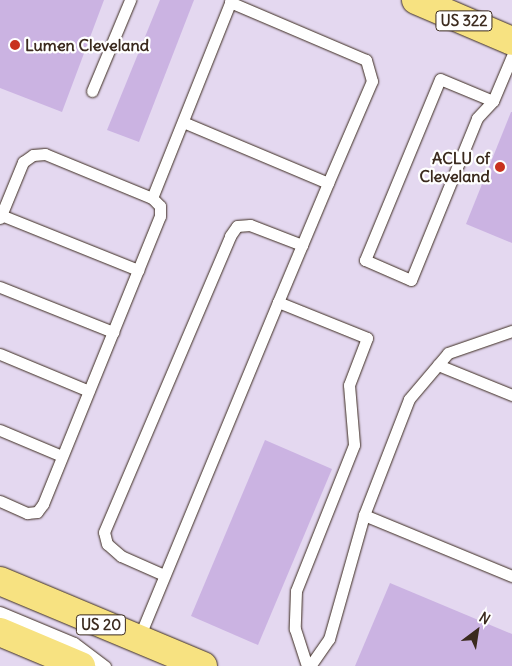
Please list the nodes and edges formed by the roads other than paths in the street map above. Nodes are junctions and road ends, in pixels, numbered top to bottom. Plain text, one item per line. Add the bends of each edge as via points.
1 (130, 0) edge
2 (416, 0) edge
3 (231, 1) edge
4 (512, 41) edge
5 (512, 56) edge
6 (92, 91) dead end
7 (493, 101) junction
8 (183, 122) junction
9 (328, 183) junction
10 (152, 198) junction
11 (1, 217) edge
12 (302, 245) junction
13 (138, 270) junction
14 (0, 287) edge
15 (278, 302) junction
16 (512, 331) edge
17 (113, 332) junction
18 (0, 354) edge
19 (438, 365) junction
20 (89, 391) junction
21 (512, 395) edge
22 (0, 430) edge
23 (62, 456) junction
24 (0, 501) edge
25 (364, 515) junction
26 (164, 576) junction
27 (512, 576) edge
28 (0, 581) edge
29 (0, 612) edge
30 (0, 632) edge
31 (138, 640) junction
32 (70, 664) edge
33 (106, 666) edge
34 (203, 666) edge
35 (309, 666) edge

1 - 6 lane
2 - 4 main road, US 322
3 - 8 lane
3 - 9 lane via 366,60 372,81
5 - 7 lane
7 - 7 lane via 478,118 411,280 365,260 440,79
8 - 9 lane
8 - 10 lane
9 - 12 lane
10 - 11 lane via 45,154 23,162
10 - 13 lane via 160,206 160,216
11 - 13 lane
12 - 15 lane
12 - 26 lane via 250,225 238,226 230,236 104,532 107,544 121,556
13 - 17 lane
14 - 17 lane
15 - 26 lane
15 - 35 lane via 367,338 350,385 354,446 296,590 295,629
16 - 19 lane via 448,354
17 - 20 lane
18 - 20 lane
19 - 21 lane
19 - 25 lane via 409,399
20 - 23 lane
22 - 23 lane
23 - 24 lane via 37,512 27,512
25 - 27 lane
25 - 35 lane via 329,639
26 - 31 lane
28 - 31 main road, US 20
29 - 33 lane via 74,643
30 - 32 main road, US 20
31 - 34 main road, US 20

